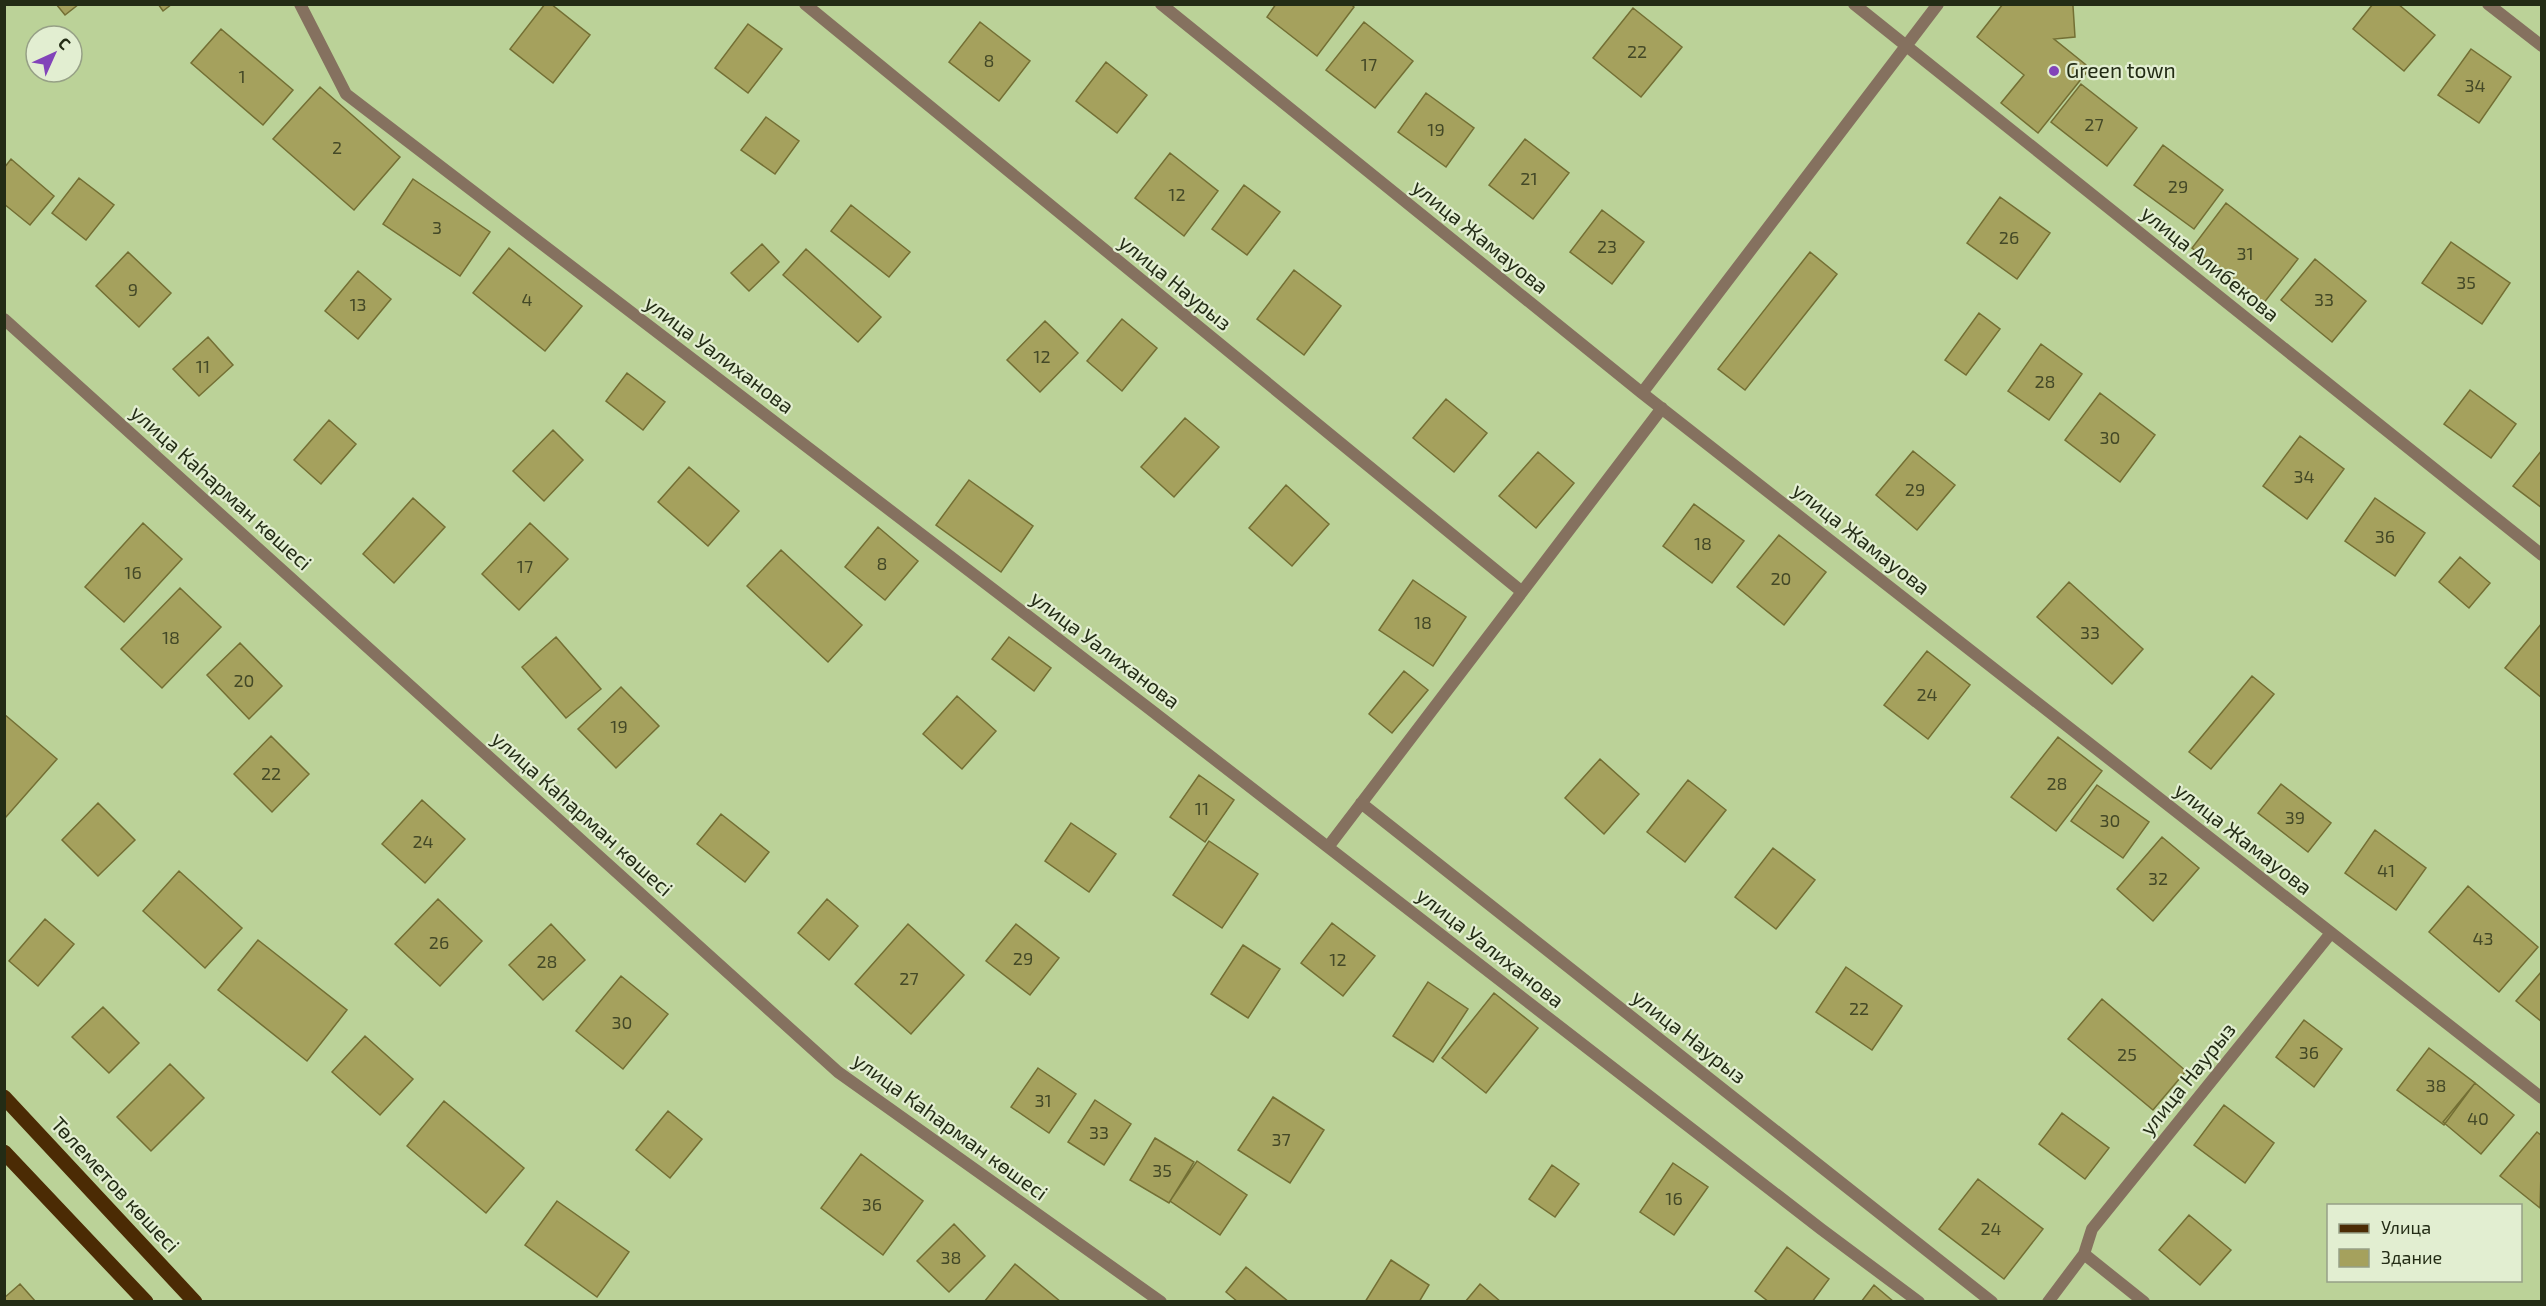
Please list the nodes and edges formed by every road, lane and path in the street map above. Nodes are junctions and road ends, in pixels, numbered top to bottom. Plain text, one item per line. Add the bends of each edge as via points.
1 (300, 4) edge
2 (805, 4) edge
3 (1161, 4) edge
4 (1854, 4) edge
5 (1938, 4) edge
6 (2488, 4) edge
7 (1905, 45) junction
8 (2541, 46) edge
9 (4, 319) edge
10 (1642, 393) junction
11 (1662, 408) junction
12 (2541, 555) edge
13 (1521, 591) junction
14 (1362, 803) junction
15 (1328, 847) junction
16 (2331, 933) junction
17 (4, 1097) edge
18 (2541, 1098) edge
19 (4, 1152) edge
20 (2084, 1254) junction
21 (146, 1302) edge
22 (195, 1302) edge
23 (1161, 1302) edge
24 (1919, 1302) edge
25 (1992, 1302) edge
26 (2048, 1302) edge
27 (2145, 1302) edge

1 - 15 street, улица Уалиханова via 346,94
2 - 13 street, улица Наурыз
3 - 10 street, улица Жамауова
4 - 7 street, улица Алибекова
5 - 7 street
6 - 8 street
7 - 10 street
7 - 12 street, улица Алибекова
9 - 23 street, улица Каһарман көшесі via 838,1072
10 - 11 street, улица Жамауова
11 - 13 street
11 - 16 street, улица Жамауова
13 - 14 street
14 - 15 street
14 - 25 street, улица Наурыз
15 - 24 street, улица Уалиханова
16 - 18 street, улица Жамауова
16 - 20 street, улица Наурыз via 2092,1229
17 - 22 main road, Төлеметов көшесі
19 - 21 main road
20 - 26 street, улица Наурыз
20 - 27 street

